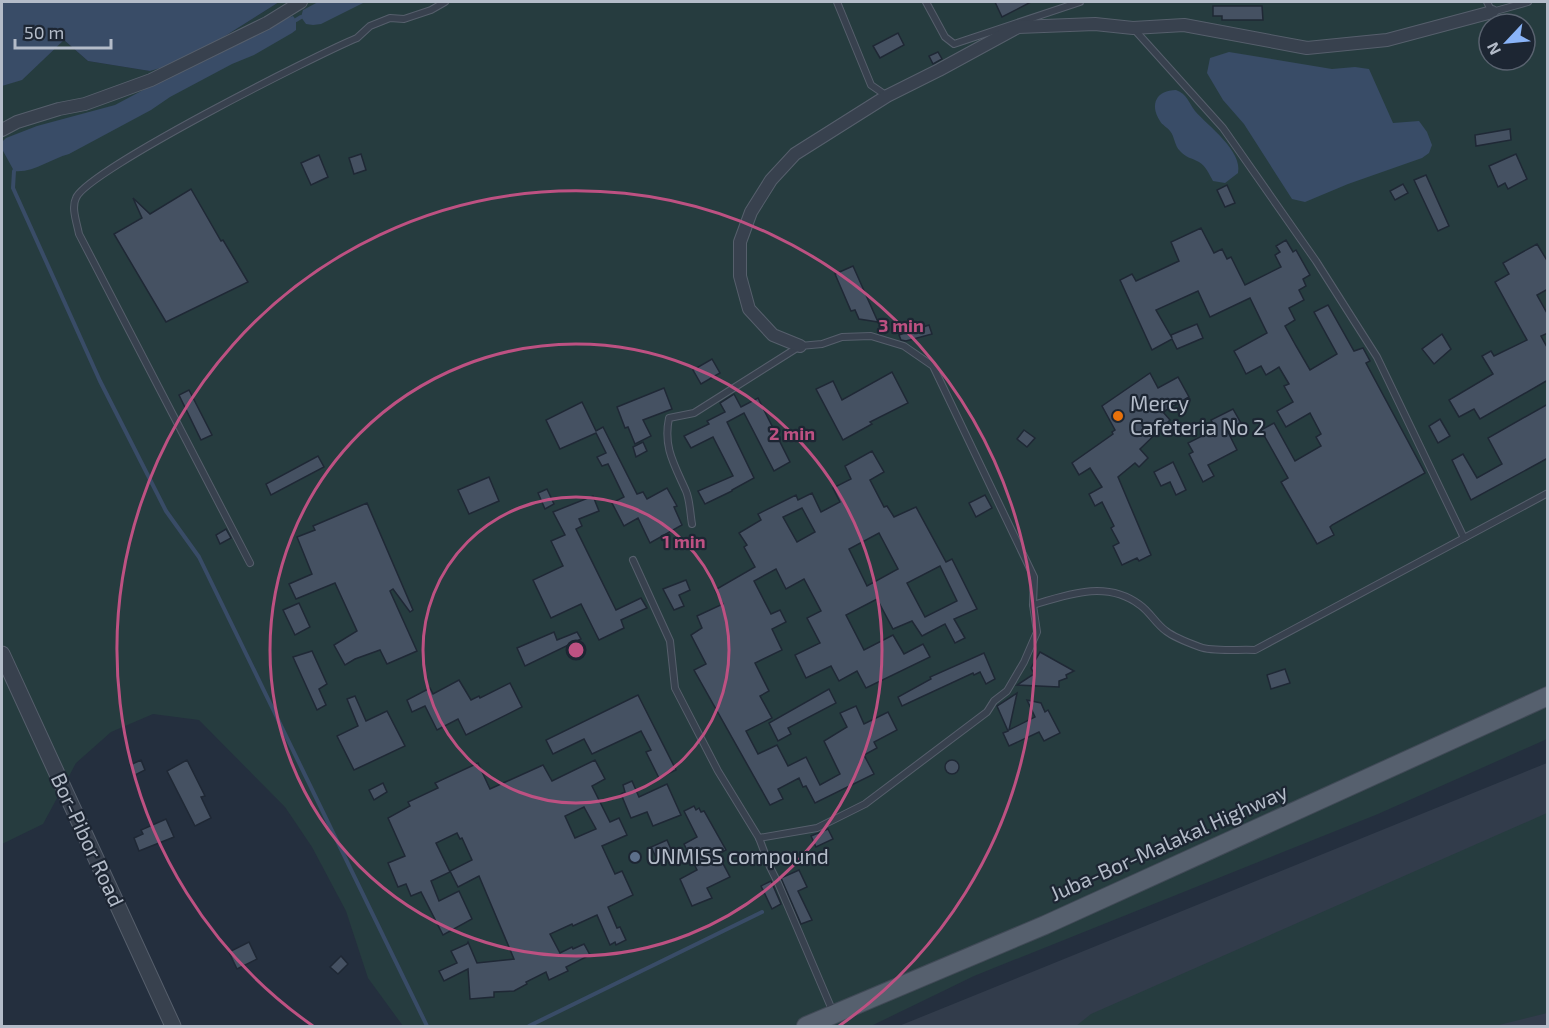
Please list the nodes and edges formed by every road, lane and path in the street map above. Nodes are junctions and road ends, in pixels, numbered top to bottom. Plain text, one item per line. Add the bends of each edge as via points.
1 (302, 2) edge
2 (445, 2) edge
3 (837, 2) edge
4 (926, 2) edge
5 (1080, 2) edge
6 (1528, 2) edge
7 (1490, 7) edge
8 (1133, 28) junction
9 (887, 96) junction
10 (2, 130) edge
11 (800, 346) junction
12 (1548, 493) edge
13 (692, 524) dead end
14 (1464, 538) junction
15 (633, 560) dead end
16 (250, 563) dead end
17 (1033, 605) junction
18 (2, 654) edge
19 (1548, 696) edge
20 (759, 838) junction
21 (834, 1015) junction
22 (172, 1026) edge
23 (806, 1026) edge

1 - 10 street via 151,80
2 - 16 lane via 404,19 390,18 369,26 357,38 138,152 75,198 79,234
3 - 9 lane via 871,86
4 - 5 lane via 945,37 954,44
6 - 7 lane
7 - 8 street via 1387,40 1307,48 1184,25
8 - 9 street via 1095,24 1018,27
8 - 14 lane via 1223,129 1316,261 1377,357
9 - 11 street via 795,154 771,180 751,212 740,242 740,276 749,309 773,335
11 - 13 lane via 694,413 669,418 666,435 677,474 687,492
11 - 17 lane via 842,337 871,336 904,346 933,366 1034,577
12 - 14 lane
14 - 17 lane via 1255,650 1203,648 1167,632 1140,605 1108,591 1070,594
15 - 20 lane via 670,641 675,688 718,771
17 - 20 lane via 1037,632 1007,691 987,712 865,804 817,828
18 - 22 street, Bor-Pibor Road
19 - 21 main road, Juba-Bor-Malakal Highway
20 - 21 lane
21 - 23 main road, Juba-Bor-Malakal Highway

